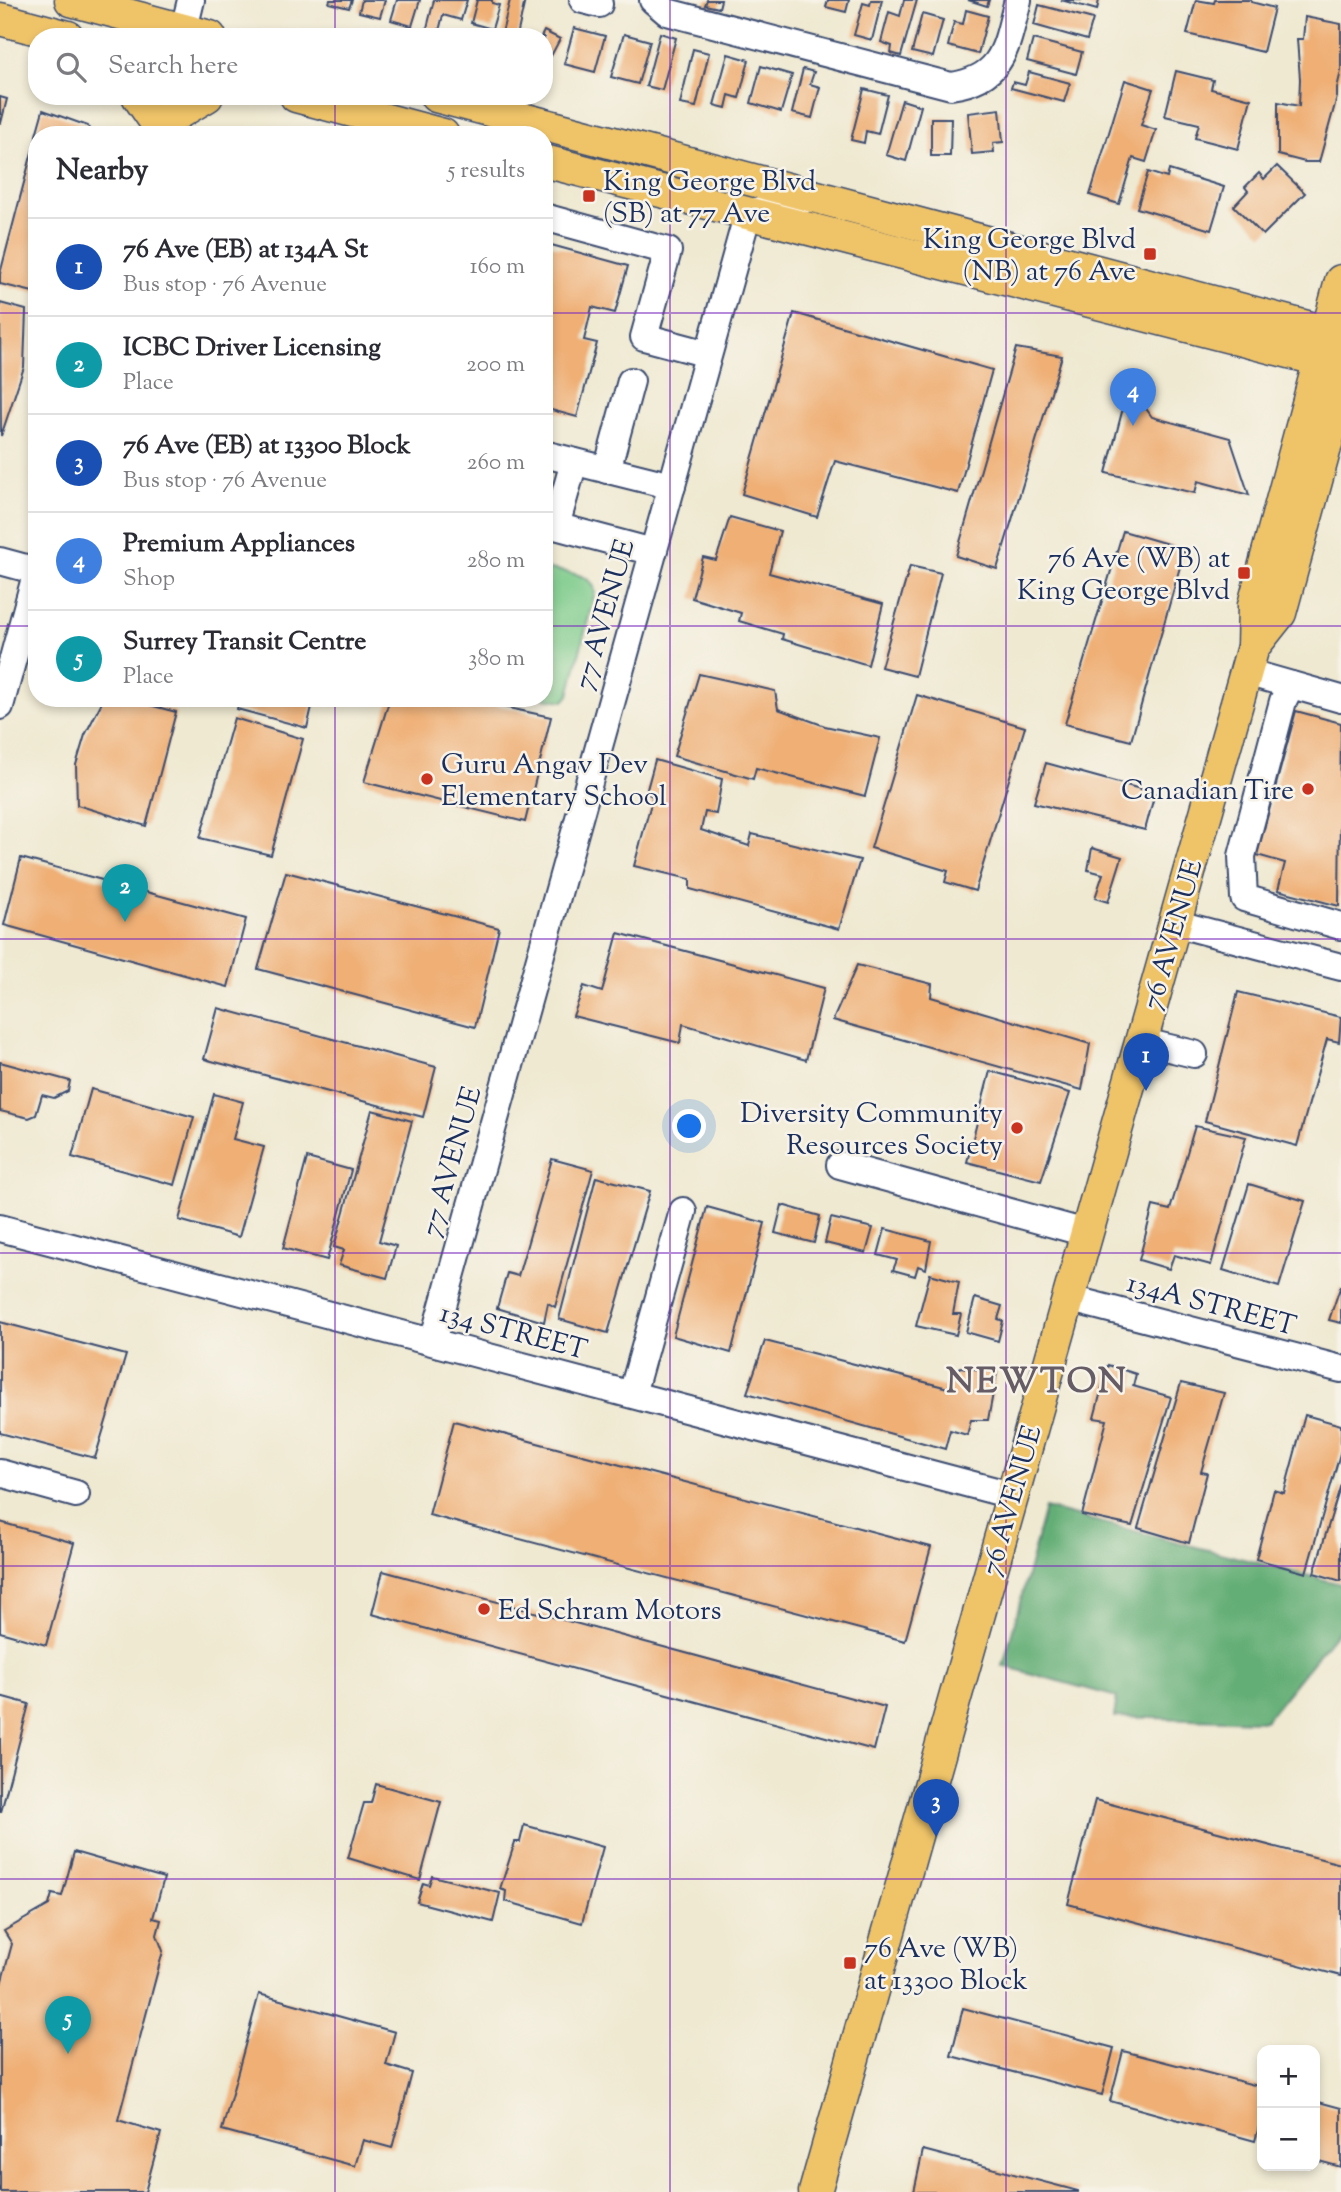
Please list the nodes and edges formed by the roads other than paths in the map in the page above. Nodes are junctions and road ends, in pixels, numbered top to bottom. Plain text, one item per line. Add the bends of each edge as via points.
1 (71, 0) edge
2 (653, 0) edge
3 (1018, 0) edge
4 (0, 19) edge
5 (192, 26) edge
6 (34, 28) edge
7 (147, 105) edge
8 (189, 105) edge
9 (330, 105) edge
10 (470, 105) edge
11 (160, 119) edge
12 (409, 126) edge
13 (548, 126) edge
14 (553, 127) edge
15 (553, 163) edge
16 (814, 197) junction
17 (748, 213) junction
18 (553, 219) edge
19 (1341, 281) edge
20 (1332, 348) edge
21 (708, 354) junction
22 (631, 381) dead end
23 (1341, 389) edge
24 (553, 456) edge
25 (574, 462) junction
26 (607, 470) junction
27 (672, 486) junction
28 (553, 516) edge
29 (553, 525) edge
30 (653, 552) junction
31 (0, 561) edge
32 (28, 569) edge
33 (28, 604) edge
34 (1249, 659) junction
35 (1291, 685) junction
36 (1341, 699) edge
37 (0, 706) edge
38 (1174, 923) junction
39 (1341, 926) edge
40 (1341, 967) edge
41 (1140, 1041) junction
42 (1195, 1054) dead end
43 (840, 1165) dead end
44 (683, 1212) dead end
45 (0, 1228) edge
46 (1086, 1233) junction
47 (1068, 1298) junction
48 (433, 1341) junction
49 (1341, 1369) edge
50 (632, 1394) junction
51 (0, 1473) edge
52 (76, 1494) dead end
53 (1011, 1495) junction
54 (815, 2192) edge

1 - 5 main road
2 - 3 street via 667,12 951,86 968,84 994,68 1004,53
4 - 6 main road
7 - 11 main road
8 - 11 main road
9 - 12 main road
10 - 13 main road
14 - 16 main road
15 - 17 main road
16 - 17 street
16 - 20 main road
17 - 20 main road
17 - 21 street, 77 AVENUE
18 - 21 street via 668,251 644,337
19 - 20 main road, 76 AVENUE
20 - 34 main road, 76 AVENUE via 1254,605
21 - 27 street, 77 AVENUE
22 - 26 street
23 - 34 main road, 76 AVENUE via 1280,613
24 - 25 street
25 - 26 street
25 - 28 street
26 - 27 street
27 - 30 street, 77 AVENUE
29 - 30 street
30 - 48 street, 77 AVENUE
31 - 32 street
33 - 37 street
34 - 35 street
34 - 38 main road, 76 AVENUE
35 - 36 street
35 - 39 street via 1242,856 1244,898
38 - 40 street
38 - 41 main road, 76 AVENUE
41 - 42 street
41 - 46 main road, 76 AVENUE
43 - 46 street
44 - 50 street
45 - 48 street, 134 STREET
46 - 47 main road, 76 AVENUE
47 - 49 street, 134A STREET
47 - 53 main road, 76 AVENUE
48 - 50 street, 134 STREET
50 - 53 street, 134 STREET
51 - 52 street
53 - 54 main road, 76 AVENUE

